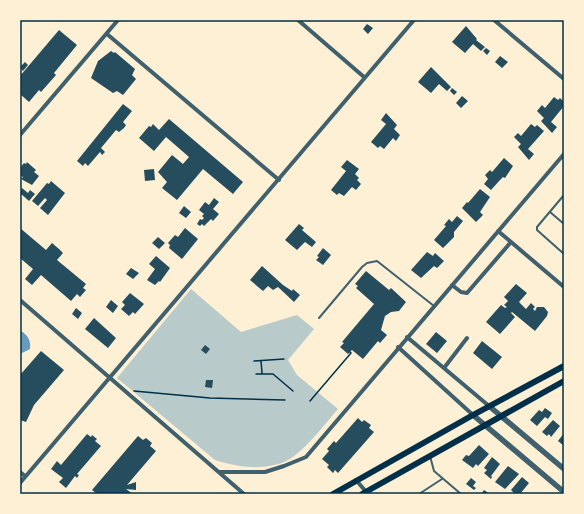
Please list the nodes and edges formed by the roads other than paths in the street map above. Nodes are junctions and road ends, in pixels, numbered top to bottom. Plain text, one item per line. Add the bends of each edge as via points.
1 (118, 20) edge
2 (298, 20) edge
3 (414, 20) edge
4 (494, 20) edge
5 (107, 34) junction
6 (364, 77) junction
7 (564, 79) edge
8 (21, 133) edge
9 (564, 154) edge
10 (279, 180) junction
11 (564, 195) edge
12 (550, 212) junction
13 (564, 224) edge
14 (498, 231) junction
15 (510, 242) junction
16 (564, 254) edge
17 (452, 285) junction
18 (564, 287) edge
19 (20, 300) edge
20 (434, 306) junction
21 (319, 318) dead end
22 (407, 337) junction
23 (467, 338) dead end
24 (398, 347) junction
25 (564, 366) edge
26 (444, 368) junction
27 (110, 377) junction
28 (564, 380) edge
29 (489, 406) junction
30 (473, 415) junction
31 (502, 415) junction
32 (484, 425) junction
33 (430, 455) junction
34 (564, 469) edge
35 (20, 472) edge
36 (219, 472) junction
37 (25, 476) junction
38 (442, 479) junction
39 (356, 480) junction
40 (20, 483) edge
41 (564, 492) edge
42 (365, 493) edge
43 (244, 494) edge
44 (333, 494) edge
45 (419, 494) edge
46 (461, 494) edge

1 - 5 street
2 - 6 street
3 - 6 street
4 - 7 street
5 - 8 street
5 - 10 street
6 - 10 street
9 - 14 street
10 - 27 street
11 - 12 lane
12 - 13 lane
12 - 16 lane via 537,230
14 - 15 street
14 - 17 street
15 - 17 street via 467,293
15 - 18 street
17 - 20 street
19 - 27 street
20 - 21 lane via 376,261 362,267
20 - 22 street
22 - 24 street
22 - 26 street
23 - 26 street
24 - 30 street
24 - 36 street via 306,456 265,472
25 - 29 main road
26 - 29 street
27 - 36 street
27 - 37 street
28 - 31 main road
29 - 30 main road
29 - 31 street
30 - 32 street
30 - 39 main road
31 - 32 main road
31 - 34 street
32 - 33 main road
32 - 41 street
33 - 38 lane via 431,466
33 - 42 main road
35 - 37 street
36 - 43 street
37 - 40 street
38 - 45 lane
38 - 46 lane
39 - 42 street
39 - 44 main road

